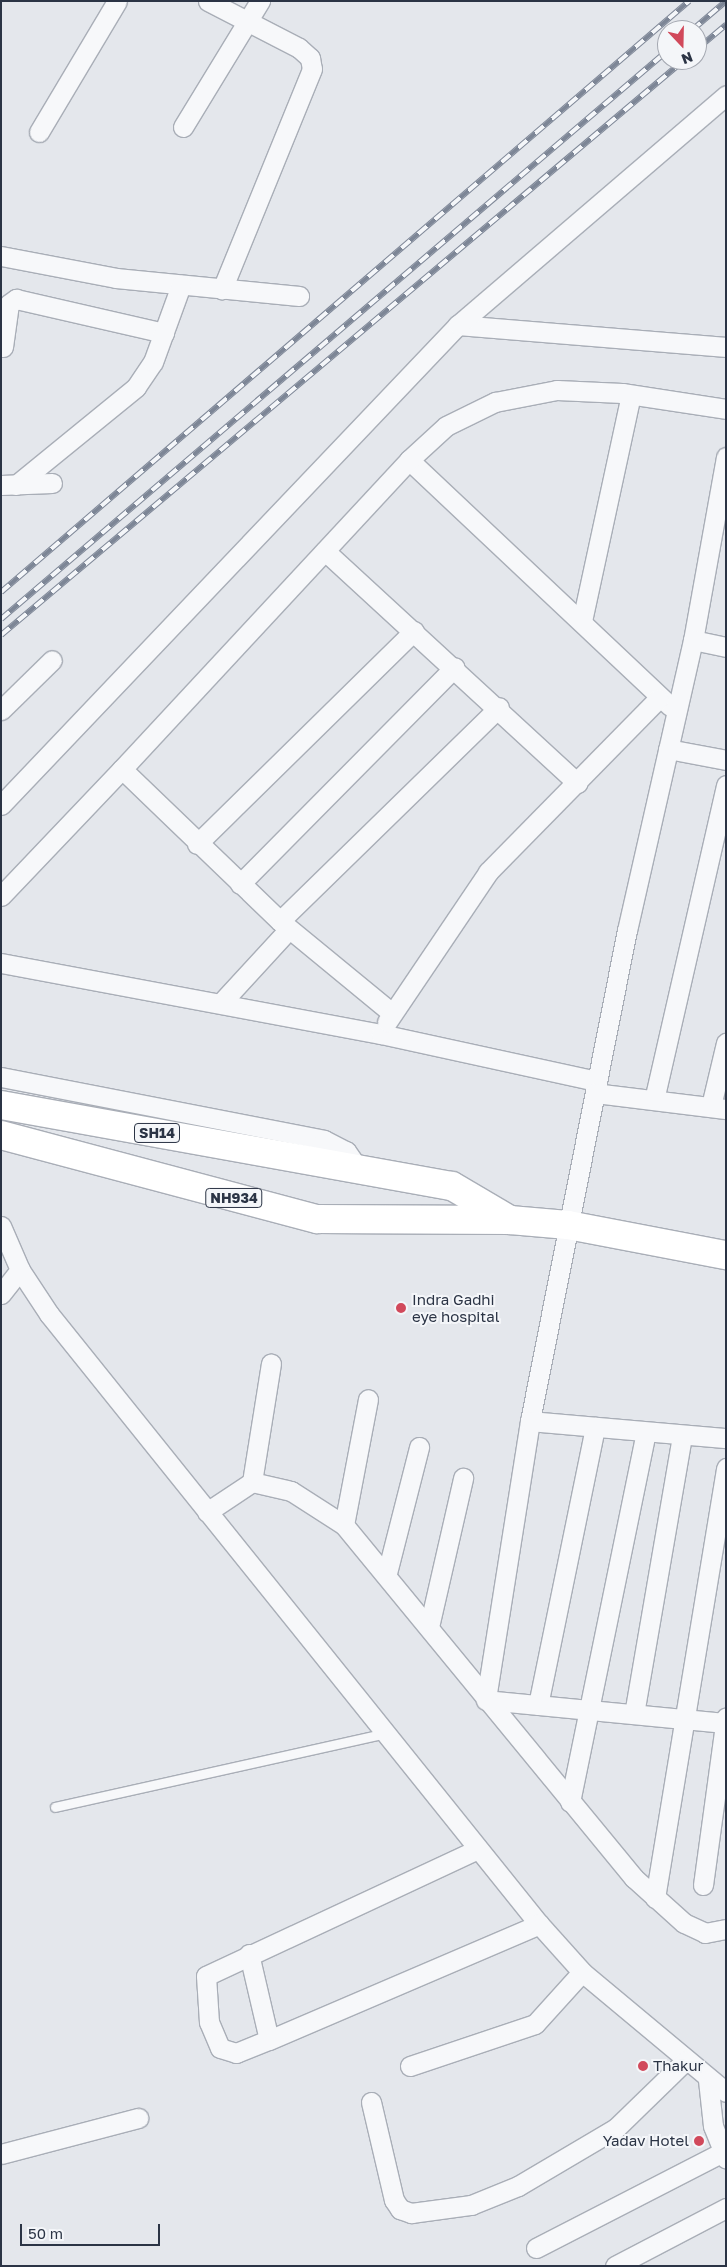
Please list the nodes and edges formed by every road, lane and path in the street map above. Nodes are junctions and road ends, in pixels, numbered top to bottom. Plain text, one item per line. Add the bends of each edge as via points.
1 (117, 1) edge
2 (208, 1) edge
3 (260, 1) edge
4 (248, 22) junction
5 (726, 95) edge
6 (183, 127) dead end
7 (38, 132) dead end
8 (1, 256) edge
9 (181, 285) junction
10 (222, 289) junction
11 (299, 296) dead end
12 (458, 325) junction
13 (164, 333) junction
14 (3, 347) dead end
15 (726, 347) edge
16 (631, 395) junction
17 (726, 409) edge
18 (726, 457) edge
19 (409, 460) junction
20 (52, 483) dead end
21 (9, 485) edge
22 (719, 534) edge
23 (325, 550) junction
24 (582, 622) junction
25 (414, 630) junction
26 (693, 640) junction
27 (726, 647) edge
28 (52, 660) dead end
29 (455, 667) junction
30 (658, 700) junction
31 (499, 707) junction
32 (1, 710) edge
33 (677, 710) junction
34 (668, 749) junction
35 (726, 760) edge
36 (122, 769) junction
37 (577, 783) junction
38 (726, 785) edge
39 (1, 805) edge
40 (198, 844) junction
41 (240, 884) junction
42 (1, 896) edge
43 (285, 925) junction
44 (1, 962) edge
45 (221, 1004) junction
46 (392, 1012) junction
47 (381, 1034) junction
48 (726, 1043) edge
49 (1, 1076) edge
50 (596, 1087) junction
51 (654, 1100) junction
52 (1, 1105) edge
53 (718, 1108) edge
54 (1, 1135) edge
55 (360, 1171) junction
56 (510, 1220) junction
57 (568, 1225) junction
58 (1, 1226) edge
59 (726, 1255) edge
60 (20, 1270) junction
61 (2, 1290) edge
62 (271, 1364) dead end
63 (368, 1399) dead end
64 (530, 1420) junction
65 (595, 1427) junction
66 (646, 1433) junction
67 (682, 1435) junction
68 (726, 1438) edge
69 (419, 1447) dead end
70 (726, 1468) edge
71 (463, 1478) dead end
72 (252, 1482) junction
73 (207, 1512) junction
74 (344, 1525) junction
75 (386, 1573) junction
76 (429, 1627) junction
77 (486, 1700) junction
78 (538, 1705) junction
79 (592, 1710) junction
80 (634, 1714) junction
81 (686, 1719) junction
82 (726, 1721) edge
83 (385, 1733) junction
84 (570, 1802) junction
85 (54, 1807) dead end
86 (478, 1849) junction
87 (703, 1885) dead end
88 (654, 1898) junction
89 (539, 1924) junction
90 (726, 1930) edge
91 (249, 1954) junction
92 (582, 1972) junction
93 (269, 2040) junction
94 (685, 2061) junction
95 (410, 2066) dead end
96 (708, 2080) junction
97 (726, 2092) edge
98 (371, 2102) dead end
99 (138, 2118) dead end
100 (1, 2154) edge
101 (724, 2156) edge
102 (726, 2208) edge
103 (536, 2248) dead end
104 (615, 2266) edge

1 - 7 street
2 - 4 street
3 - 4 street
4 - 6 street
4 - 10 street via 299,48 310,58 312,68
5 - 12 street
8 - 9 street via 116,278
9 - 10 street
9 - 13 street
10 - 11 street
12 - 15 street
12 - 39 street
13 - 14 street via 16,299 9,304
13 - 21 street via 153,362 136,387
16 - 17 street
16 - 19 street via 557,390 495,402 446,426
16 - 24 street
18 - 22 street
19 - 23 street
19 - 24 street
20 - 21 street
22 - 26 street
23 - 25 street
23 - 36 street
24 - 30 street
25 - 29 street
25 - 40 street
26 - 27 street
26 - 33 street
28 - 32 street
29 - 31 street
29 - 41 street
30 - 33 street
30 - 37 street
31 - 37 street
31 - 43 street
33 - 34 street
34 - 35 street
34 - 50 street
36 - 40 street
36 - 42 street
37 - 46 street via 488,872
38 - 51 street
40 - 41 street
41 - 43 street
43 - 45 street
43 - 46 street
44 - 45 street
45 - 47 street
46 - 47 street
47 - 50 street
48 - 53 street
49 - 55 street via 324,1140 346,1151
50 - 51 street
50 - 57 street
51 - 53 street
52 - 55 main road, SH14
54 - 56 main road, NH934 via 317,1219
55 - 56 main road, SH14 via 452,1186
56 - 57 main road, NH934
57 - 59 main road, NH934
57 - 64 street
58 - 60 street
60 - 61 street
60 - 73 street via 49,1314
62 - 72 street
63 - 74 street
64 - 65 street
64 - 77 street
65 - 66 street
65 - 78 street
66 - 67 street
66 - 79 street
67 - 68 street
67 - 80 street
69 - 75 street
70 - 81 street
71 - 76 street
72 - 73 street
72 - 74 street via 292,1491
73 - 83 street
74 - 75 street
75 - 76 street
76 - 77 street
77 - 78 street
77 - 84 street
78 - 79 street
79 - 80 street
79 - 84 street
80 - 81 street
81 - 82 street
81 - 88 street
82 - 87 street
83 - 85 lane
83 - 86 street
84 - 88 street
86 - 89 street
86 - 91 street
88 - 90 street via 705,1933
89 - 92 street
89 - 93 street
91 - 93 street
91 - 93 street via 206,1976 209,2022 220,2048 228,2052
92 - 94 street
92 - 95 street via 535,2024
94 - 96 street
94 - 98 street via 616,2128 495,2198 410,2213 400,2209 394,2200
96 - 97 street
96 - 101 street via 713,2126
99 - 100 street
101 - 103 street
102 - 104 street

